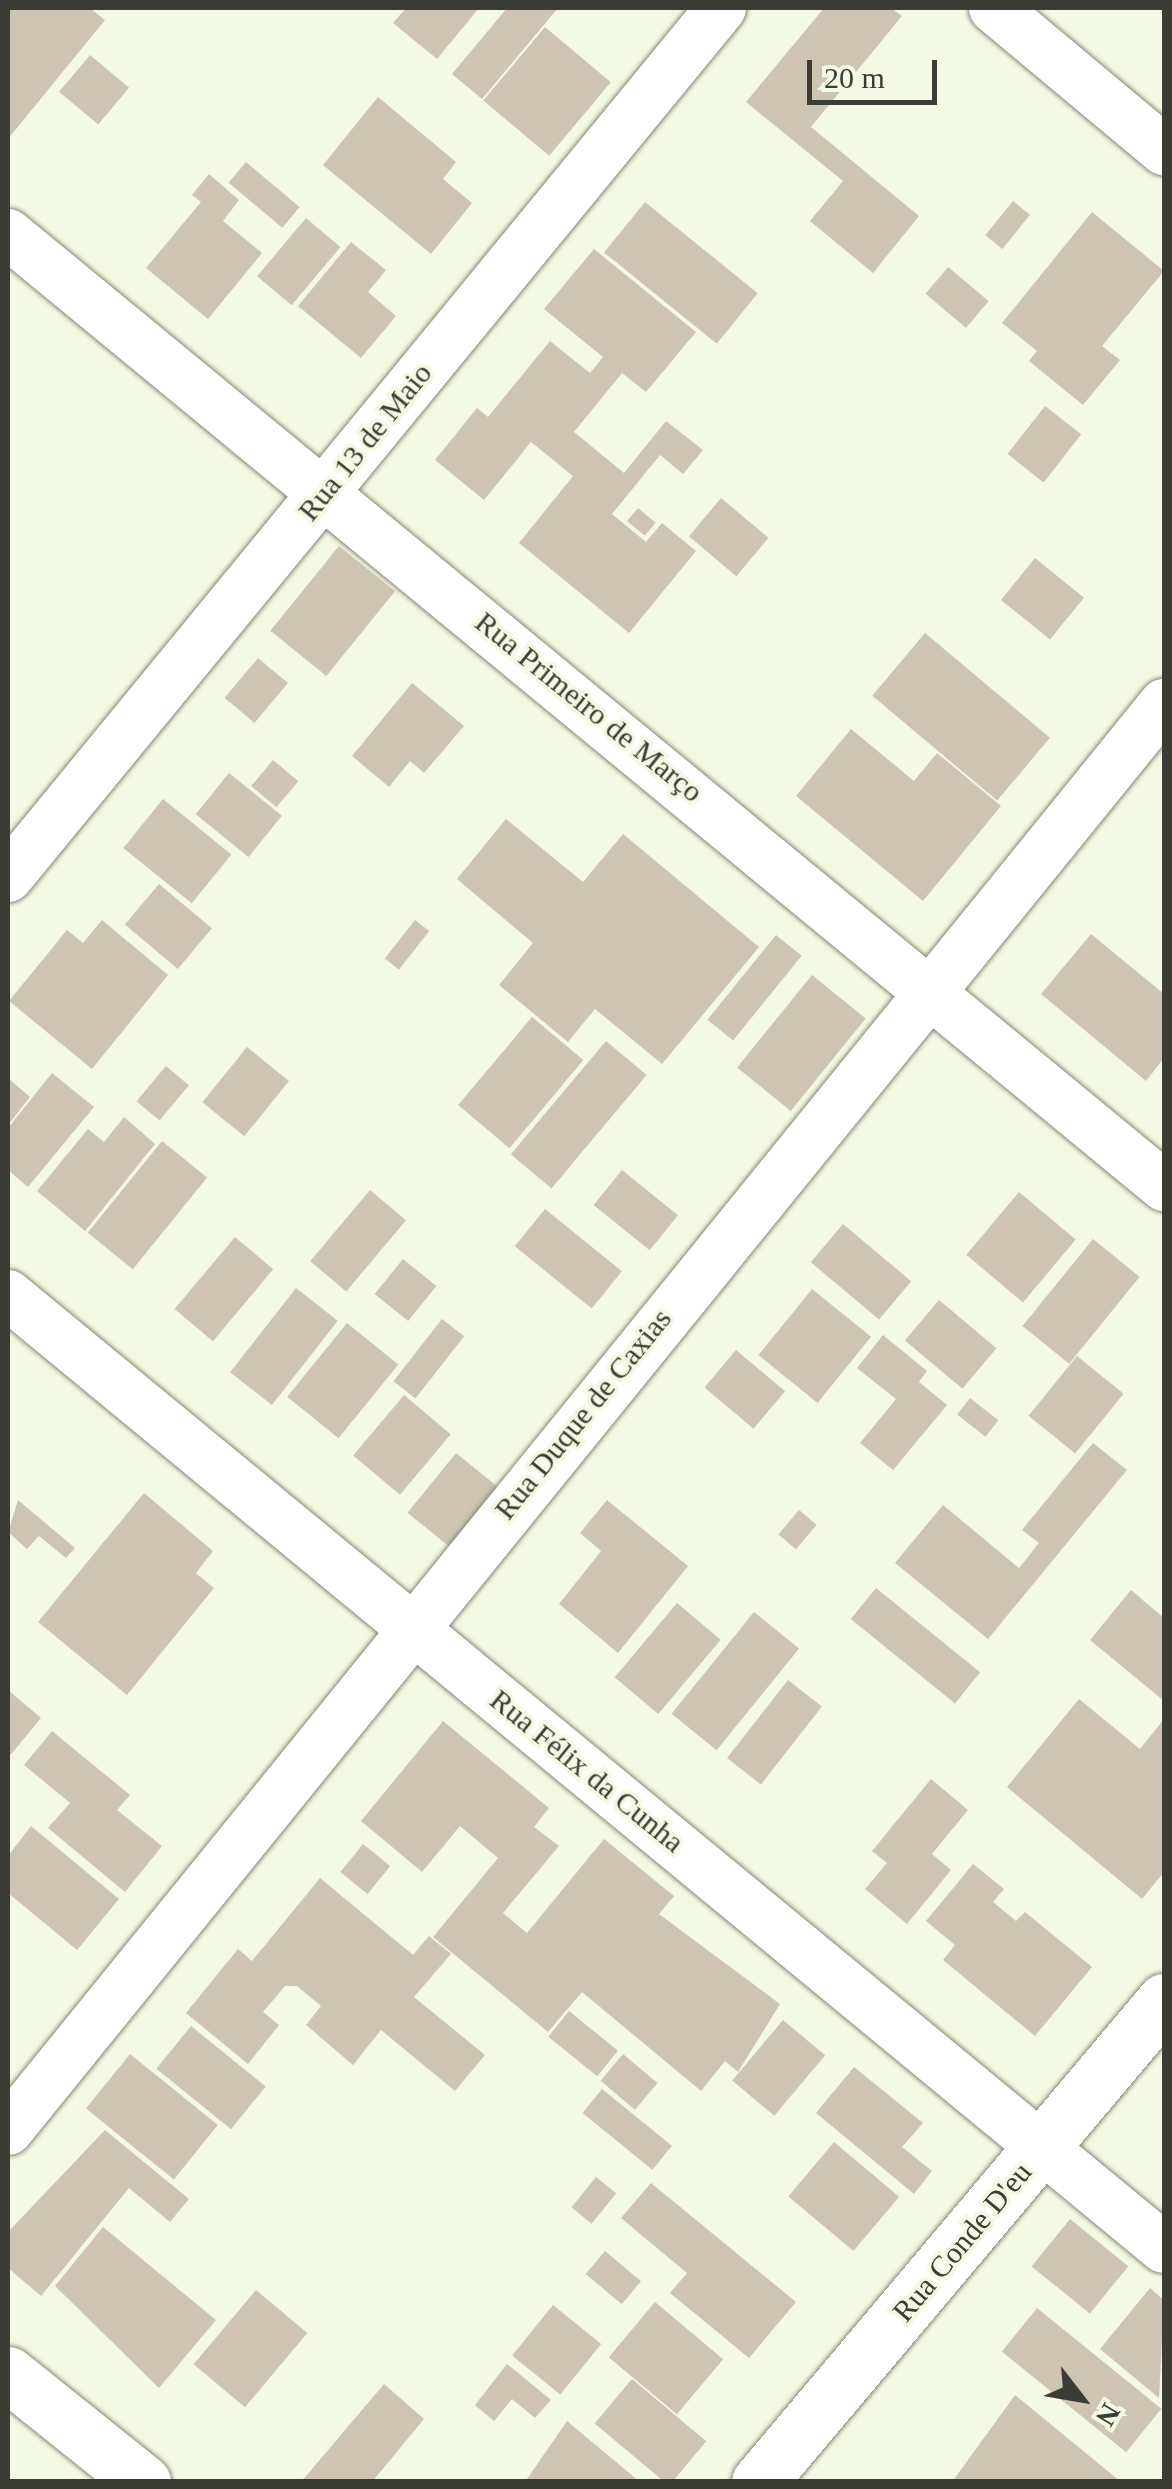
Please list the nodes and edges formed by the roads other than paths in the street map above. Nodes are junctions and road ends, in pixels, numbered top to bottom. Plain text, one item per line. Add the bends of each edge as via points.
1 (721, 8) edge
2 (994, 8) edge
3 (1164, 150) edge
4 (8, 234) edge
5 (324, 492) junction
6 (1164, 704) edge
7 (8, 877) edge
8 (932, 986) junction
9 (1164, 1186) edge
10 (8, 1295) edge
11 (410, 1626) junction
12 (1164, 2001) edge
13 (8, 2130) edge
14 (1043, 2146) junction
15 (1164, 2248) edge
16 (8, 2374) edge
17 (143, 2482) edge
18 (759, 2482) edge

1 - 5 street, Rua 13 de Maio
2 - 3 street
4 - 5 street, Rua Primeiro de Março
5 - 7 street, Rua 13 de Maio
5 - 8 street, Rua Primeiro de Março
6 - 8 street, Rua Duque de Caxias
8 - 9 street, Rua Primeiro de Março
8 - 11 street, Rua Duque de Caxias
10 - 11 street, Rua Félix da Cunha
11 - 13 street, Rua Duque de Caxias
11 - 14 street, Rua Félix da Cunha
12 - 14 street, Rua Conde D'eu
14 - 15 street, Rua Félix da Cunha
14 - 18 street, Rua Conde D'eu
16 - 17 street

